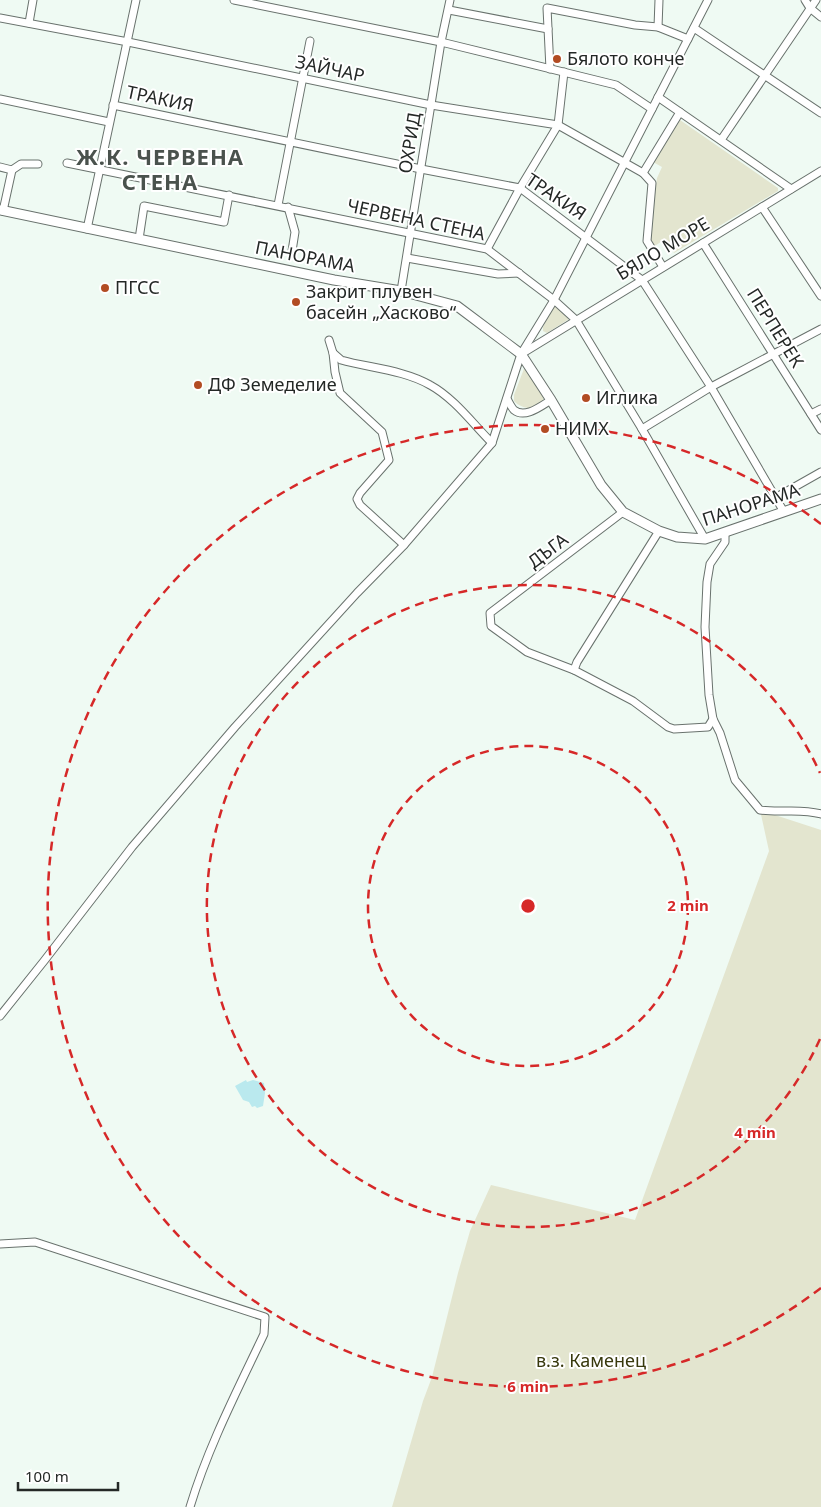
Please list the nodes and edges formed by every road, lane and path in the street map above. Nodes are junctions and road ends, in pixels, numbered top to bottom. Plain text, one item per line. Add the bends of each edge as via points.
1 (33, 0) edge
2 (136, 0) edge
3 (234, 0) edge
4 (450, 0) edge
5 (659, 0) edge
6 (708, 0) edge
7 (805, 0) edge
8 (816, 0) edge
9 (810, 8) junction
10 (449, 10) junction
11 (821, 17) edge
12 (0, 18) edge
13 (30, 23) junction
14 (658, 27) junction
15 (694, 28) junction
16 (548, 30) junction
17 (688, 39) junction
18 (310, 41) dead end
19 (128, 42) junction
20 (441, 42) junction
21 (550, 68) junction
22 (564, 72) junction
23 (765, 75) junction
24 (302, 78) junction
25 (658, 97) junction
26 (0, 99) edge
27 (113, 105) junction
28 (431, 105) junction
29 (652, 109) junction
30 (820, 111) edge
31 (680, 112) junction
32 (109, 122) junction
33 (558, 125) junction
34 (721, 140) junction
35 (290, 142) junction
36 (625, 162) junction
37 (67, 163) dead end
38 (38, 164) dead end
39 (0, 167) edge
40 (12, 170) junction
41 (99, 170) junction
42 (421, 170) junction
43 (821, 171) edge
44 (643, 174) junction
45 (520, 188) junction
46 (791, 189) junction
47 (229, 196) junction
48 (278, 205) junction
49 (762, 207) junction
50 (288, 208) junction
51 (2, 211) edge
52 (87, 228) junction
53 (410, 233) junction
54 (587, 236) junction
55 (139, 239) junction
56 (703, 243) junction
57 (487, 249) junction
58 (292, 251) dead end
59 (407, 258) junction
60 (663, 267) junction
61 (519, 273) junction
62 (642, 280) junction
63 (401, 291) junction
64 (821, 296) edge
65 (554, 300) junction
66 (576, 320) junction
67 (821, 329) edge
68 (329, 340) dead end
69 (333, 353) junction
70 (521, 354) junction
71 (774, 354) junction
72 (710, 387) junction
73 (507, 400) junction
74 (551, 400) junction
75 (821, 409) edge
76 (811, 414) junction
77 (642, 429) junction
78 (821, 430) edge
79 (492, 443) junction
80 (821, 472) edge
81 (775, 498) junction
82 (821, 499) edge
83 (623, 512) junction
84 (784, 512) junction
85 (659, 531) junction
86 (724, 533) junction
87 (706, 539) junction
88 (404, 545) junction
89 (574, 670) junction
90 (713, 719) junction
91 (821, 814) edge
92 (0, 1016) edge
93 (0, 1244) edge
94 (190, 1507) edge

1 - 13 street
2 - 19 street
3 - 20 street
4 - 10 street, ОХРИД
5 - 14 street
6 - 15 street
7 - 9 street
8 - 9 street
9 - 11 street
9 - 23 street
10 - 16 street
10 - 20 street, ОХРИД
12 - 13 street, ЗАЙЧАР
13 - 19 street, ЗАЙЧАР
14 - 16 street via 547,8
14 - 17 street
15 - 17 street
15 - 23 street
16 - 21 street
17 - 25 street
18 - 24 street
19 - 24 street, ЗАЙЧАР
19 - 27 street
20 - 21 street
20 - 28 street, ОХРИД
21 - 22 street
22 - 29 street via 616,85
22 - 33 street
23 - 30 street
23 - 34 street
24 - 28 street, ЗАЙЧАР
24 - 35 street
25 - 29 street
25 - 31 street
26 - 32 street
27 - 32 street
27 - 35 street, ТРАКИЯ
28 - 33 street, ЗАЙЧАР
28 - 42 street, ОХРИД
29 - 36 street
31 - 34 street
31 - 44 street
32 - 41 street
33 - 36 street, ЗАЙЧАР
33 - 45 street
34 - 46 street
35 - 42 street, ТРАКИЯ
35 - 48 street
36 - 44 street, ЗАЙЧАР
36 - 54 street
37 - 41 street, ЧЕРВЕНА СТЕНА
38 - 40 street via 21,164
39 - 40 street
40 - 51 street
41 - 47 street, ЧЕРВЕНА СТЕНА
41 - 52 street
42 - 45 street, ТРАКИЯ
42 - 53 street, ОХРИД
43 - 46 street, БЯЛО МОРЕ
44 - 60 street via 652,183 647,242
45 - 54 street, ТРАКИЯ
45 - 57 street
46 - 49 street, БЯЛО МОРЕ
47 - 48 street, ЧЕРВЕНА СТЕНА
47 - 55 street via 224,222 144,206
48 - 50 street, ЧЕРВЕНА СТЕНА
49 - 56 street, БЯЛО МОРЕ
49 - 64 street
50 - 53 street, ЧЕРВЕНА СТЕНА
50 - 58 street via 295,232
51 - 52 street, ПАНОРАМА
52 - 55 street, ПАНОРАМА
53 - 57 street, ЧЕРВЕНА СТЕНА
53 - 59 street, ОХРИД
54 - 62 street, ТРАКИЯ
54 - 65 street
55 - 63 street, ПАНОРАМА
56 - 60 street, БЯЛО МОРЕ
56 - 71 street, ПЕРПЕРЕК
57 - 61 street, ЧЕРВЕНА СТЕНА
59 - 61 street via 498,274
59 - 63 street, ОХРИД
60 - 62 street, БЯЛО МОРЕ
61 - 65 street, ЧЕРВЕНА СТЕНА
62 - 66 street, БЯЛО МОРЕ
62 - 72 street, ТРАКИЯ
63 - 70 street, ПАНОРАМА via 457,306
65 - 66 street, ЧЕРВЕНА СТЕНА
65 - 70 street
66 - 70 street, БЯЛО МОРЕ
66 - 77 street, ЧЕРВЕНА СТЕНА
67 - 71 street
68 - 69 street
69 - 79 street via 341,360 409,376 431,385
69 - 88 street via 340,393 382,432 389,460 357,499
70 - 73 street
70 - 74 street, ПАНОРАМА
71 - 72 street
71 - 76 street, ПЕРПЕРЕК
72 - 77 street
72 - 81 street, ТРАКИЯ
73 - 74 street via 514,410 524,413
73 - 79 street
74 - 83 street, ПАНОРАМА via 600,485
75 - 76 street
76 - 78 street, ПЕРПЕРЕК
77 - 87 street, ЧЕРВЕНА СТЕНА
79 - 88 street
80 - 81 street
81 - 84 street, ТРАКИЯ
82 - 84 street, ПАНОРАМА
83 - 85 street, ПАНОРАМА
83 - 89 street, ДЪГА via 490,614 491,626 528,652
84 - 86 street, ПАНОРАМА
85 - 87 street, ПАНОРАМА via 677,537
85 - 89 street
86 - 87 street, ПАНОРАМА
86 - 90 street via 725,542 710,564 706,597 706,657
88 - 92 street via 234,727 132,847
89 - 90 street via 633,701 668,727 708,727
90 - 91 street via 735,780 760,810 803,810
93 - 94 street via 35,1242 265,1317 264,1334 199,1477

